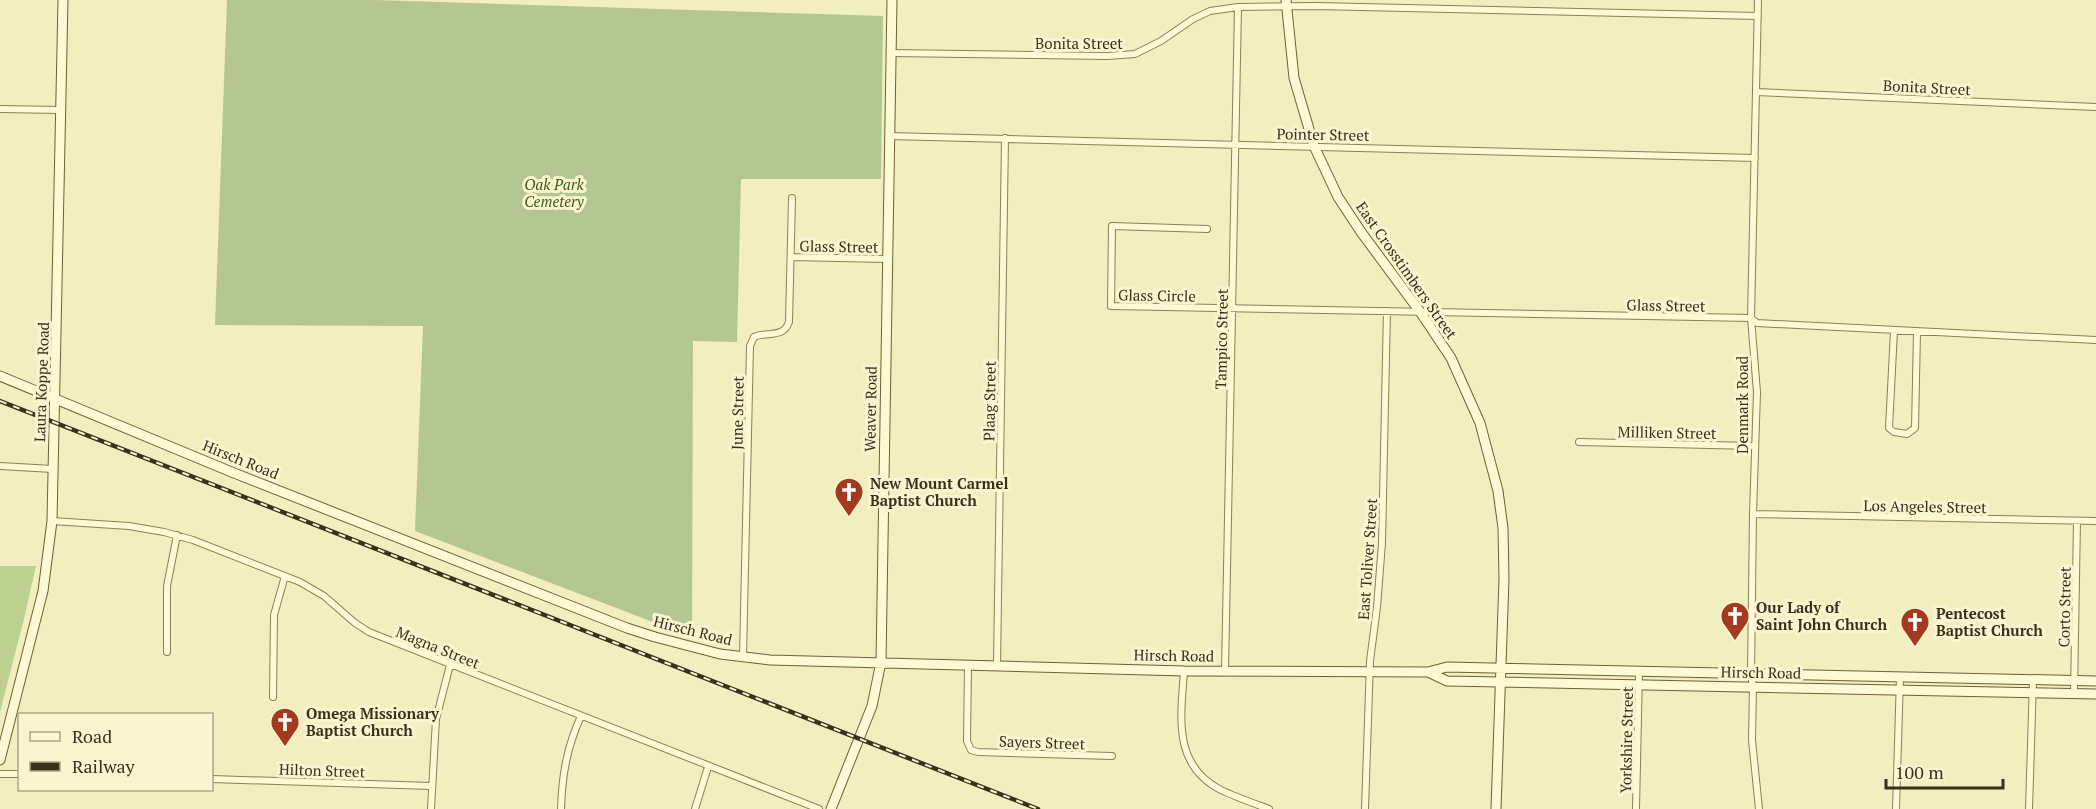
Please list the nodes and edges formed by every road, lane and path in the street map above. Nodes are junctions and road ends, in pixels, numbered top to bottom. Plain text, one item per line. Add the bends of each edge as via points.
1 (63, 0) edge
2 (892, 0) edge
3 (1758, 0) edge
4 (1286, 3) edge
5 (1238, 7) junction
6 (1758, 16) junction
7 (891, 53) junction
8 (1756, 92) junction
9 (2096, 107) edge
10 (0, 109) edge
11 (61, 110) junction
12 (889, 136) junction
13 (1005, 138) junction
14 (1236, 144) junction
15 (1314, 146) junction
16 (1755, 158) junction
17 (792, 198) dead end
18 (1208, 230) dead end
19 (790, 257) junction
20 (887, 259) junction
21 (1234, 308) junction
22 (1387, 311) junction
23 (1421, 313) junction
24 (1751, 318) junction
25 (1894, 331) junction
26 (1917, 332) junction
27 (2096, 340) edge
28 (0, 376) edge
29 (56, 398) junction
30 (1580, 442) dead end
31 (1754, 446) junction
32 (0, 466) edge
33 (53, 469) junction
34 (1753, 514) junction
35 (2077, 521) junction
36 (52, 522) junction
37 (2096, 522) edge
38 (177, 535) junction
39 (285, 576) junction
40 (167, 652) dead end
41 (743, 656) junction
42 (881, 662) junction
43 (450, 665) junction
44 (968, 665) junction
45 (997, 665) junction
46 (1501, 669) junction
47 (1184, 671) junction
48 (1226, 671) junction
49 (1369, 671) junction
50 (1639, 671) junction
51 (1428, 672) junction
52 (1751, 674) junction
53 (1900, 677) junction
54 (2033, 680) junction
55 (1501, 681) junction
56 (2074, 681) junction
57 (2096, 681) edge
58 (1639, 684) junction
59 (1754, 686) junction
60 (1899, 689) junction
61 (2032, 692) junction
62 (2074, 693) junction
63 (2096, 694) edge
64 (273, 698) dead end
65 (581, 716) junction
66 (1112, 756) dead end
67 (0, 760) edge
68 (708, 767) junction
69 (0, 774) edge
70 (18, 774) edge
71 (213, 779) edge
72 (431, 786) junction
73 (431, 809) edge
74 (561, 809) edge
75 (695, 809) edge
76 (819, 809) edge
77 (831, 809) edge
78 (1269, 809) edge
79 (1365, 809) edge
80 (1497, 809) edge
81 (1636, 809) edge
82 (1759, 809) edge
83 (1896, 809) edge
84 (2030, 809) edge

1 - 11 main road, Laura Koppe Road
2 - 7 main road, Weaver Road
3 - 6 street, Denmark Road
4 - 5 street, Bonita Street
4 - 6 street, Bonita Street
4 - 15 main road, East Crosstimbers Street via 1294,78
5 - 7 street, Bonita Street via 1210,11 1135,54
5 - 14 street, Tampico Street
6 - 8 street, Denmark Road
7 - 12 main road, Weaver Road
8 - 9 street, Bonita Street
8 - 16 street, Denmark Road
10 - 11 street
11 - 29 main road, Laura Koppe Road
12 - 13 street, Pointer Street
12 - 20 main road, Weaver Road
13 - 14 street, Pointer Street
13 - 45 street, Plaag Street
14 - 15 street, Pointer Street
14 - 21 street, Tampico Street
15 - 16 street, Pointer Street
15 - 23 main road, East Crosstimbers Street via 1338,197
16 - 24 street, Denmark Road
17 - 19 street, June Street
18 - 21 street, Glass Circle via 1112,226 1111,306
19 - 20 street, Glass Street
19 - 41 street, June Street via 789,322 778,334 754,337 750,346
20 - 42 main road, Weaver Road
21 - 22 street, Glass Street
21 - 48 street, Tampico Street
22 - 23 street, Glass Street
22 - 49 street, East Toliver Street via 1382,543
23 - 24 street, Glass Street
23 - 46 main road, East Crosstimbers Street via 1451,358 1480,423 1498,491 1503,528
24 - 25 street, Glass Street via 1757,323
24 - 31 street, Denmark Road via 1757,374
25 - 26 street, Glass Street
25 - 26 street via 1889,428 1907,434 1916,428
26 - 27 street, Glass Street
28 - 29 main road, Hirsch Road
29 - 33 main road, Laura Koppe Road
29 - 41 main road, Hirsch Road via 234,473 627,628 685,646
30 - 31 street, Milliken Street
31 - 34 street, Denmark Road
32 - 33 street
33 - 36 main road, Laura Koppe Road
34 - 35 street, Los Angeles Street
34 - 52 street, Denmark Road
35 - 37 street, Los Angeles Street
35 - 56 street, Corto Street
36 - 38 street, Magna Street via 129,526
36 - 67 main road, Laura Koppe Road via 42,591
38 - 39 street, Magna Street
38 - 40 street via 167,586
39 - 43 street, Magna Street via 324,596 369,632
39 - 64 street via 274,615
41 - 42 main road, Hirsch Road
42 - 44 main road, Hirsch Road
42 - 77 main road, Weaver Road via 872,706
43 - 65 street, Magna Street
43 - 72 street via 436,719
44 - 45 main road, Hirsch Road
44 - 66 street, Sayers Street via 967,741 971,750
45 - 47 main road, Hirsch Road
46 - 50 main road, Hirsch Road
46 - 51 main road, Hirsch Road via 1447,667
46 - 55 main road, East Crosstimbers Street
47 - 48 main road, Hirsch Road
47 - 78 street via 1182,735 1190,761 1221,790
48 - 49 main road, Hirsch Road
49 - 51 main road, Hirsch Road
49 - 79 street, East Toliver Street
50 - 52 main road, Hirsch Road
50 - 58 street, Yorkshire Street
51 - 55 main road, Hirsch Road via 1447,681
52 - 53 main road, Hirsch Road
52 - 59 street, Denmark Road
53 - 54 main road, Hirsch Road
53 - 60 street
54 - 56 main road, Hirsch Road
54 - 61 street
55 - 58 main road, Hirsch Road
55 - 80 main road, East Crosstimbers Street
56 - 57 main road, Hirsch Road
56 - 62 street, Corto Street
58 - 59 main road, Hirsch Road
58 - 81 street, Yorkshire Street
59 - 60 main road, Hirsch Road
59 - 82 street, Denmark Road via 1752,740
60 - 61 main road, Hirsch Road
60 - 83 street
61 - 62 main road, Hirsch Road
61 - 84 street
62 - 63 main road, Hirsch Road
65 - 68 street, Magna Street
65 - 74 street via 566,753
68 - 75 street
68 - 76 street, Magna Street
69 - 70 street
71 - 72 street, Hilton Street
72 - 73 street

